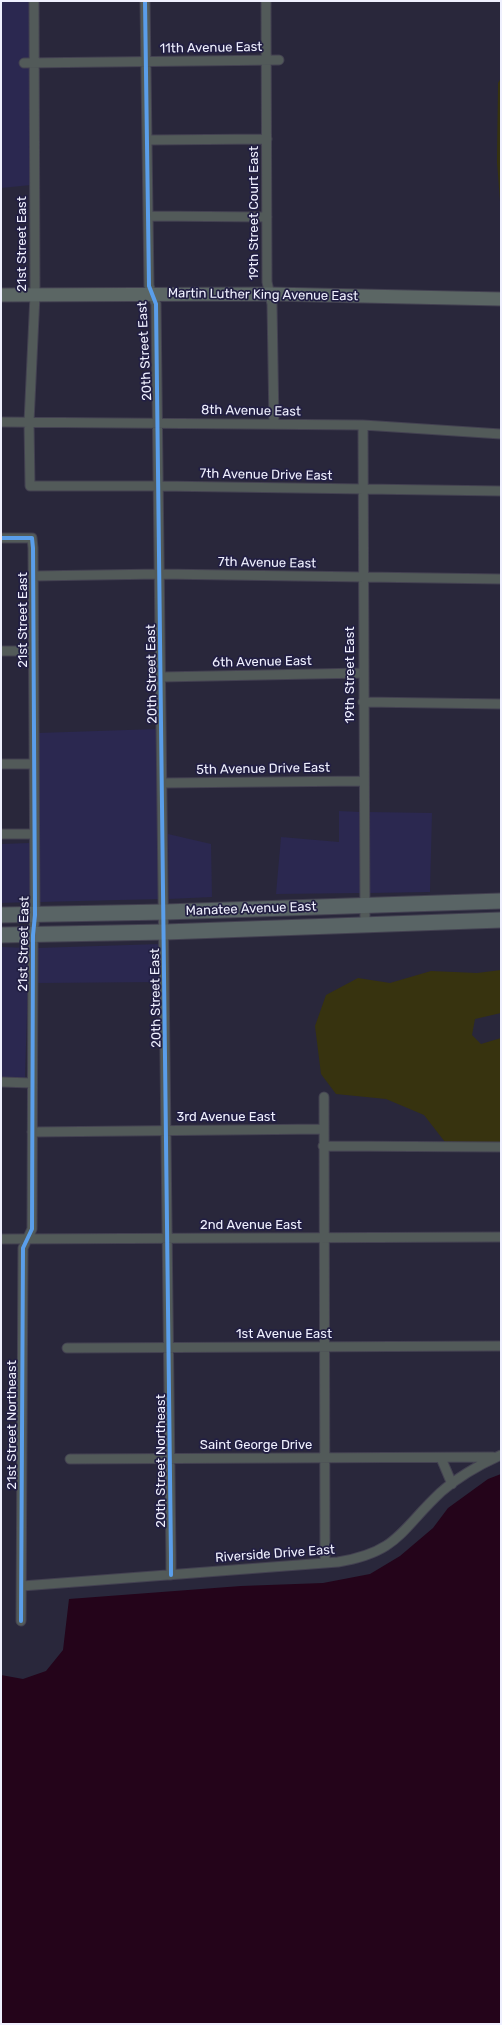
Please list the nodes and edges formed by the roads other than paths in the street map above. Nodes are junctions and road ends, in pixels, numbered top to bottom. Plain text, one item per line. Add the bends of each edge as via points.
1 (34, 1) edge
2 (145, 1) edge
3 (266, 1) edge
4 (266, 60) junction
5 (279, 60) dead end
6 (145, 62) junction
7 (24, 63) dead end
8 (34, 63) junction
9 (267, 139) junction
10 (147, 140) junction
11 (148, 216) junction
12 (267, 217) junction
13 (152, 294) junction
14 (270, 294) junction
15 (1, 295) edge
16 (35, 295) junction
17 (501, 299) edge
18 (1, 422) edge
19 (29, 422) junction
20 (158, 424) junction
21 (274, 424) junction
22 (363, 425) junction
23 (501, 434) edge
24 (30, 486) joint
25 (159, 486) junction
26 (364, 490) junction
27 (501, 491) edge
28 (1, 538) edge
29 (160, 574) junction
30 (33, 576) junction
31 (364, 577) junction
32 (501, 579) edge
33 (1, 651) edge
34 (34, 651) junction
35 (363, 674) junction
36 (162, 677) junction
37 (363, 702) junction
38 (501, 704) edge
39 (1, 764) edge
40 (34, 764) junction
41 (363, 781) junction
42 (163, 783) junction
43 (1, 834) edge
44 (34, 834) junction
45 (501, 901) edge
46 (364, 905) junction
47 (165, 912) junction
48 (1, 916) edge
49 (35, 916) junction
50 (501, 920) edge
51 (365, 925) junction
52 (165, 932) junction
53 (1, 935) edge
54 (33, 935) junction
55 (1, 1082) edge
56 (32, 1083) junction
57 (324, 1098) dead end
58 (324, 1129) junction
59 (168, 1130) junction
60 (32, 1132) junction
61 (323, 1146) junction
62 (501, 1147) edge
63 (323, 1237) junction
64 (501, 1237) edge
65 (169, 1238) junction
66 (1, 1239) edge
67 (27, 1239) junction
68 (501, 1346) edge
69 (324, 1347) junction
70 (23, 1348) joint
71 (68, 1348) dead end
72 (171, 1348) junction
73 (498, 1456) edge
74 (324, 1458) junction
75 (441, 1458) junction
76 (70, 1459) dead end
77 (171, 1459) junction
78 (452, 1484) junction
79 (325, 1563) junction
80 (171, 1575) junction
81 (22, 1586) junction
82 (21, 1621) dead end

1 - 8 street, 21st Street East
2 - 6 street, 20th Street East
3 - 4 street, 19th Street Court East
4 - 5 street, 11th Avenue East
4 - 6 street, 11th Avenue East
4 - 9 street, 19th Street Court East
6 - 8 street, 11th Avenue East
6 - 10 street, 20th Street East
7 - 8 street, 11th Avenue East
8 - 16 street, 21st Street East
9 - 10 street
9 - 12 street, 19th Street Court East
10 - 11 street, 20th Street East
11 - 12 street
11 - 13 street, 20th Street East via 149,286
12 - 14 street, 19th Street Court East via 267,282
13 - 14 street, Martin Luther King Avenue East
13 - 16 street, Martin Luther King Avenue East
13 - 20 street, 20th Street East via 156,304
14 - 17 street, Martin Luther King Avenue East
14 - 21 street, 19th Street Court East
15 - 16 street, Martin Luther King Avenue East
16 - 19 street, 21st Street East
18 - 19 street, 8th Avenue East
19 - 20 street, 8th Avenue East
19 - 24 street, 21st Street East
20 - 21 street, 8th Avenue East
20 - 25 street, 20th Street East
21 - 22 street, 8th Avenue East
22 - 23 street, 8th Avenue East
22 - 26 street, 19th Street East
24 - 25 street, 7th Avenue Drive East
25 - 26 street, 7th Avenue Drive East
25 - 29 street, 20th Street East
26 - 27 street, 7th Avenue Drive East via 393,488
26 - 31 street, 19th Street East
28 - 30 street, 21st Street East via 32,538
29 - 30 street, 7th Avenue East
29 - 31 street, 7th Avenue East
29 - 36 street, 20th Street East
30 - 34 street, 21st Street East
31 - 32 street, 7th Avenue East
31 - 35 street, 19th Street East
33 - 34 street
34 - 40 street, 21st Street East
35 - 36 street, 6th Avenue East
35 - 37 street, 19th Street East
36 - 42 street, 20th Street East
37 - 38 street
37 - 41 street, 19th Street East
39 - 40 street
40 - 44 street, 21st Street East
41 - 42 street, 5th Avenue Drive East
41 - 46 street, 19th Street East
42 - 47 street, 20th Street East
43 - 44 street
44 - 49 street, 21st Street East
45 - 46 main road, Manatee Avenue East
46 - 47 main road, Manatee Avenue East
46 - 51 street, 19th Street East
47 - 49 main road, Manatee Avenue East
47 - 52 street, 20th Street East
48 - 49 main road, Manatee Avenue East
49 - 54 street, 21st Street East
50 - 51 main road, Manatee Avenue East
51 - 52 main road, Manatee Avenue East
52 - 54 main road, Manatee Avenue East
52 - 59 street, 20th Street East
53 - 54 main road, Manatee Avenue East
54 - 56 street, 21st Street East
55 - 56 street
56 - 60 street, 21st Street East
57 - 58 street
58 - 59 street, 3rd Avenue East
58 - 61 street
59 - 60 street, 3rd Avenue East
59 - 65 street, 20th Street East
60 - 67 street, 21st Street East via 32,1229
61 - 62 street
61 - 63 street
63 - 64 street, 2nd Avenue East
63 - 65 street, 2nd Avenue East
63 - 69 street
65 - 67 street, 2nd Avenue East
65 - 72 street, 20th Street East
66 - 67 street, 2nd Avenue East
67 - 70 street, 21st Street East via 23,1248
68 - 69 street, 1st Avenue East
69 - 72 street, 1st Avenue East
69 - 74 street
70 - 81 street, 21st Street Northeast
71 - 72 street, 1st Avenue East
72 - 77 street, 20th Street Northeast
73 - 75 street, Saint George Drive
73 - 78 street, Riverside Drive East
74 - 75 street, Saint George Drive
74 - 77 street, Saint George Drive
74 - 79 street
75 - 78 street
76 - 77 street, Saint George Drive
77 - 80 street, 20th Street Northeast
78 - 79 street, Riverside Drive East via 441,1492 404,1532 382,1549 355,1559
79 - 80 street, Riverside Drive East
80 - 81 street, Riverside Drive East
81 - 82 street, 21st Street Northeast

